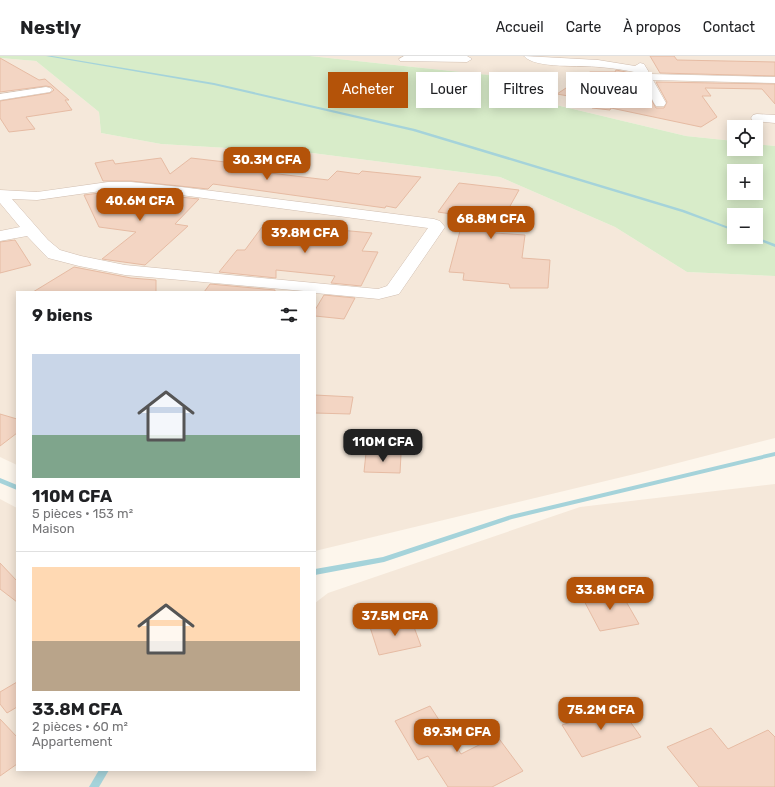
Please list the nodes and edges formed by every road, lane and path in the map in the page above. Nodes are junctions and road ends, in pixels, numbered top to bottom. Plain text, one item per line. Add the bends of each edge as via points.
1 (529, 56) edge
2 (635, 56) edge
3 (467, 59) dead end
4 (403, 61) edge
5 (637, 72) edge
6 (642, 72) edge
7 (652, 74) edge
8 (775, 80) edge
9 (652, 89) edge
10 (46, 90) dead end
11 (0, 97) edge
12 (660, 103) dead end
13 (758, 118) dead end
14 (775, 119) edge
15 (0, 194) edge
16 (31, 230) junction
17 (0, 236) edge

1 - 5 street via 547,61 615,64
2 - 6 street
3 - 4 street
7 - 8 street
9 - 12 street
10 - 11 street
13 - 14 street
15 - 16 street
15 - 16 street via 38,196 108,186 131,186 434,224 437,227 393,290 379,294 125,270 54,254
16 - 17 street

